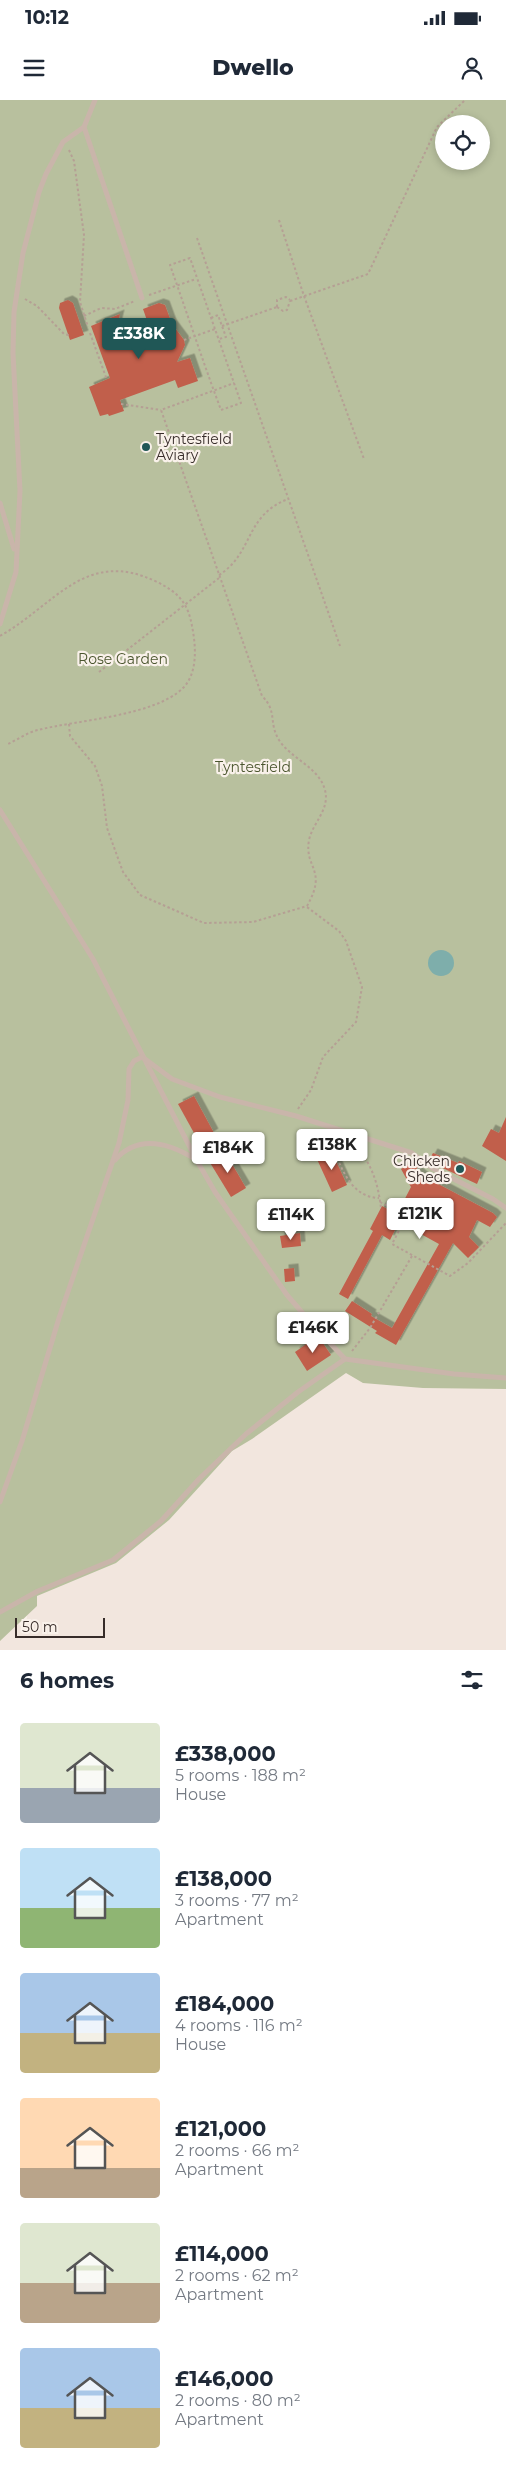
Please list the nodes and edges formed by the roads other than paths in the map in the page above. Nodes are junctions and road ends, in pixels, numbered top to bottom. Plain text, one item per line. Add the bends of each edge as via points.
1 (95, 100) edge
2 (84, 127) junction
3 (142, 298) road end
4 (0, 503) edge
5 (15, 552) junction
6 (0, 624) edge
7 (0, 810) edge
8 (142, 1057) junction
9 (196, 1159) junction
10 (112, 1163) junction
11 (506, 1208) edge
12 (345, 1359) junction
13 (506, 1378) edge
14 (0, 1502) edge
15 (0, 1612) edge

1 - 2 lane
2 - 3 lane
2 - 5 lane via 63,142 39,192 23,253 15,301 13,353 20,491
4 - 5 lane
5 - 6 lane via 16,572
7 - 8 lane via 93,959
8 - 9 lane
8 - 10 lane via 129,1069 128,1100
8 - 11 lane via 172,1079 220,1097 296,1116 412,1153 432,1168
9 - 10 lane via 174,1147 156,1143 127,1150
9 - 12 lane via 232,1218 287,1295
10 - 14 lane
12 - 13 lane
12 - 15 lane via 246,1434 161,1521 113,1560 38,1591

